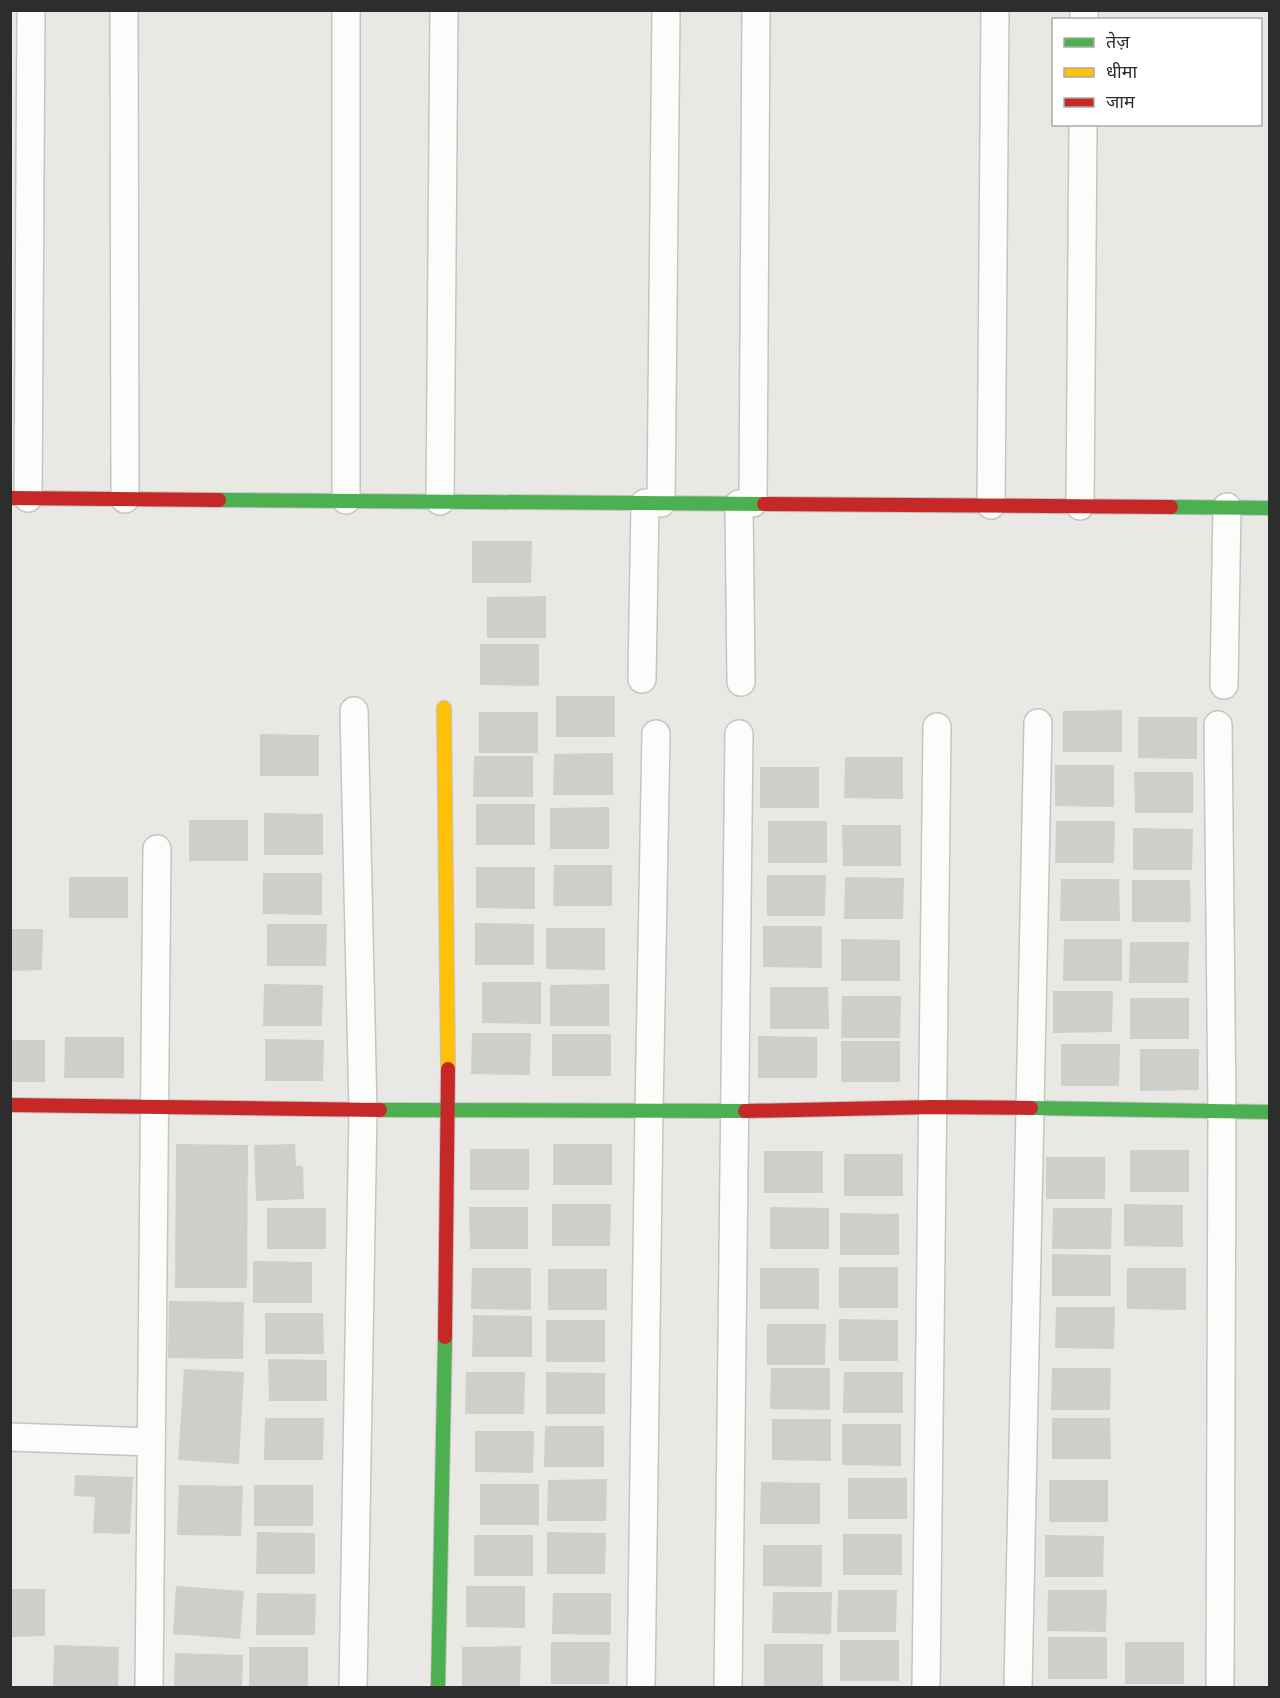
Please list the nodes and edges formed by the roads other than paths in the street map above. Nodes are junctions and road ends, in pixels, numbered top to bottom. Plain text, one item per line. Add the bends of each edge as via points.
1 (31, 10) edge
2 (124, 10) edge
3 (346, 10) edge
4 (444, 10) edge
5 (666, 10) edge
6 (756, 10) edge
7 (995, 10) edge
8 (1083, 126) edge
9 (19, 498) edge
10 (125, 499) junction
11 (346, 500) junction
12 (440, 501) junction
13 (653, 503) junction
14 (746, 504) junction
15 (991, 505) junction
16 (1080, 506) junction
17 (1227, 507) junction
18 (1269, 508) edge
19 (642, 679) dead end
20 (741, 682) dead end
21 (1224, 685) dead end
22 (444, 708) dead end
23 (354, 711) dead end
24 (1038, 723) dead end
25 (1218, 725) dead end
26 (937, 727) dead end
27 (657, 734) dead end
28 (739, 734) dead end
29 (157, 849) dead end
30 (10, 1105) edge
31 (154, 1107) junction
32 (933, 1107) junction
33 (1030, 1107) junction
34 (363, 1110) junction
35 (649, 1111) junction
36 (733, 1111) junction
37 (449, 1112) junction
38 (1222, 1112) junction
39 (1269, 1112) edge
40 (10, 1437) edge
41 (151, 1442) junction
42 (149, 1688) edge
43 (353, 1688) edge
44 (438, 1688) edge
45 (641, 1688) edge
46 (728, 1688) edge
47 (926, 1688) edge
48 (1018, 1688) edge
49 (1220, 1688) edge

1 - 9 street
2 - 10 street
3 - 11 street
4 - 12 street
5 - 13 street
6 - 14 street
7 - 15 street
8 - 16 street
9 - 10 street
10 - 11 street
11 - 12 street
12 - 13 street
13 - 14 street
13 - 19 street
14 - 15 street
14 - 20 street
15 - 16 street
16 - 17 street
17 - 18 street
17 - 21 street
22 - 37 street
23 - 34 street
24 - 33 street
25 - 38 street
26 - 32 street
27 - 35 street
28 - 36 street
29 - 31 street
30 - 31 street
31 - 34 street
31 - 41 street
32 - 33 street
32 - 36 street
32 - 47 street
33 - 38 street
33 - 48 street
34 - 37 street
34 - 43 street
35 - 36 street
35 - 37 street
35 - 45 street
36 - 46 street
37 - 44 street
38 - 39 street
38 - 49 street
40 - 41 street
41 - 42 street

